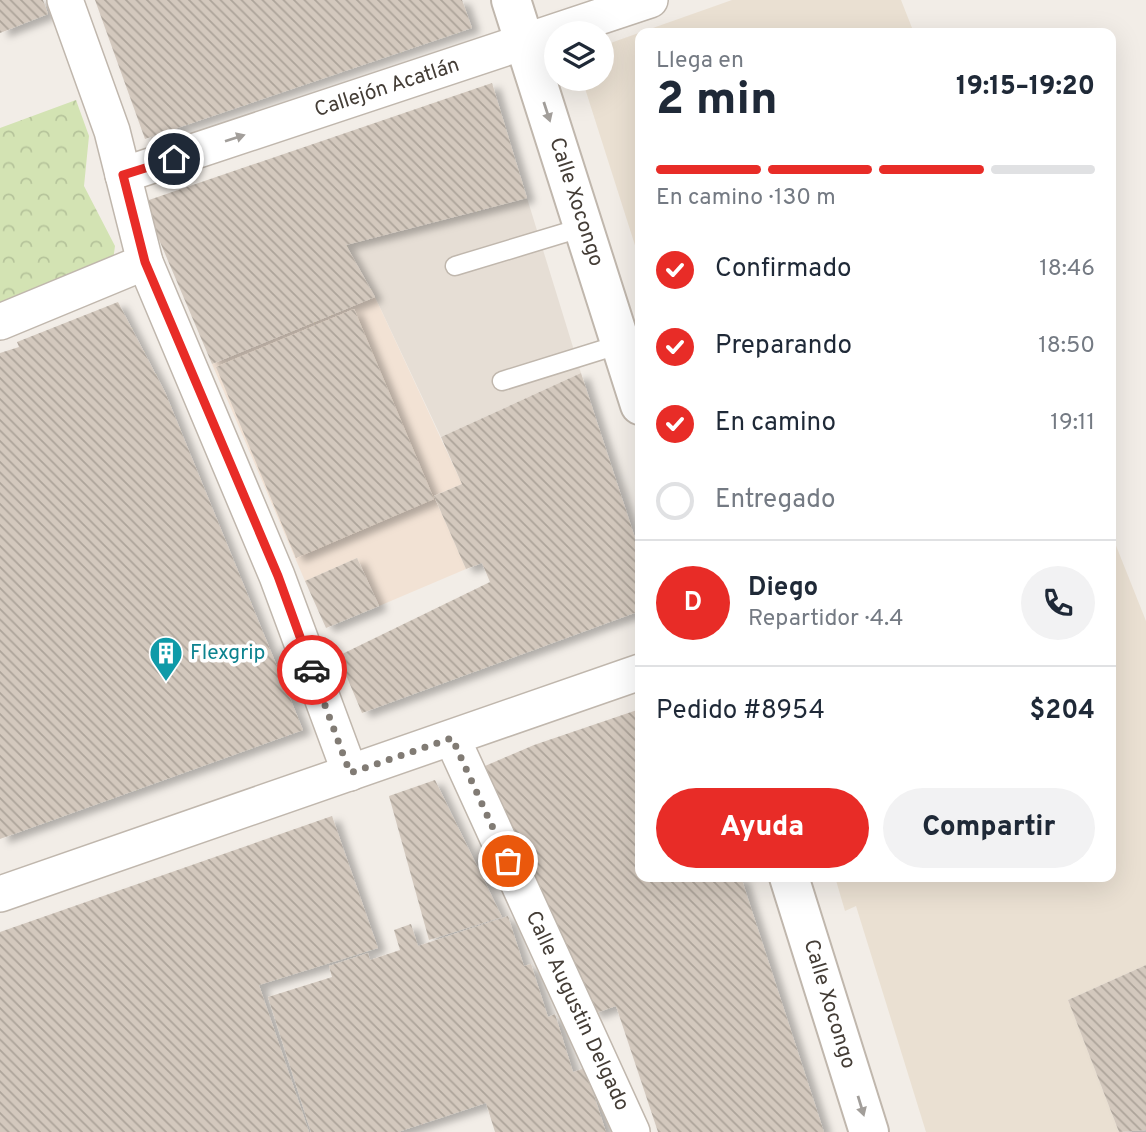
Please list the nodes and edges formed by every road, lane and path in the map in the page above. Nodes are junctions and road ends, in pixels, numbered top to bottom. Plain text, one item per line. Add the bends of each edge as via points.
1 (65, 0) edge
2 (511, 0) edge
3 (650, 0) edge
4 (525, 42) junction
5 (123, 175) junction
6 (584, 227) junction
7 (145, 262) junction
8 (455, 267) dead end
9 (0, 322) edge
10 (621, 345) junction
11 (502, 381) dead end
12 (635, 389) edge
13 (635, 674) edge
14 (452, 738) junction
15 (350, 773) junction
16 (791, 882) edge
17 (0, 894) edge
18 (632, 1132) edge
19 (869, 1132) edge

1 - 5 street
2 - 4 street, Calle Xocongo
3 - 4 street, Callejón Acatlán
5 -> 4 street, Callejón Acatlán
4 -> 6 street, Calle Xocongo
5 - 7 street
6 - 8 lane
6 - 10 street, Calle Xocongo
7 - 9 street
7 - 15 street via 278,576
10 - 11 lane
10 - 12 street, Calle Xocongo
13 - 14 street
14 - 15 street
14 - 18 street, Calle Augustin Delgado
15 - 17 street
16 -> 19 street, Calle Xocongo

